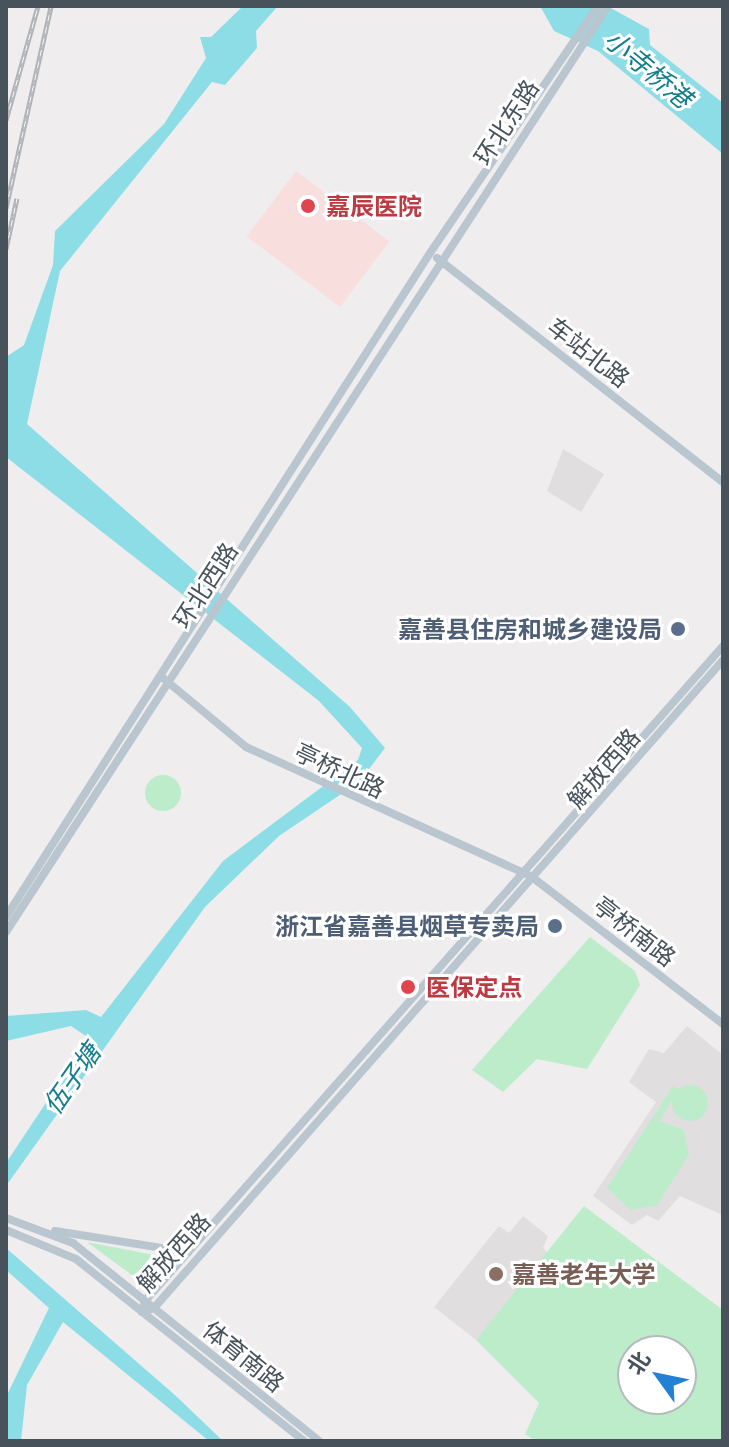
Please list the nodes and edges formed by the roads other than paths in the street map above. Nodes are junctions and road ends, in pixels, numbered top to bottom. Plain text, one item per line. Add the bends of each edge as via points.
1 (598, 6) edge
2 (608, 6) edge
3 (568, 57) junction
4 (430, 253) junction
5 (440, 261) junction
6 (723, 482) edge
7 (225, 583) junction
8 (723, 646) edge
9 (723, 660) edge
10 (163, 678) junction
11 (521, 873) junction
12 (532, 877) junction
13 (6, 917) edge
14 (6, 932) edge
15 (723, 1024) edge
16 (6, 1218) edge
17 (41, 1229) junction
18 (6, 1230) edge
19 (188, 1252) junction
20 (145, 1301) junction
21 (154, 1308) junction
22 (142, 1312) junction
23 (304, 1441) edge
24 (319, 1441) edge

1 - 3 street, 环北东路
2 - 3 street, 环北东路
3 - 4 street, 环北东路
3 - 5 street, 环北东路
4 - 5 street, 车站北路
4 - 7 street, 环北西路
5 - 6 street, 车站北路
5 - 7 street, 环北西路
7 - 10 street, 环北西路
8 - 11 street, 解放西路
9 - 12 street, 解放西路
10 - 11 street, 亭桥北路 via 246,747
10 - 13 street, 环北西路
10 - 14 street, 环北西路
11 - 12 street, 亭桥南路
11 - 19 street, 解放西路
12 - 15 street, 亭桥南路
12 - 21 street, 解放西路
16 - 17 street
17 - 19 street
17 - 20 street, 体育南路 via 73,1243
18 - 22 street, 体育南路 via 76,1259
19 - 20 street, 解放西路
20 - 21 street, 体育南路
20 - 22 street, 解放西路
21 - 22 street, 解放西路
21 - 24 street, 体育南路
22 - 23 street, 体育南路

